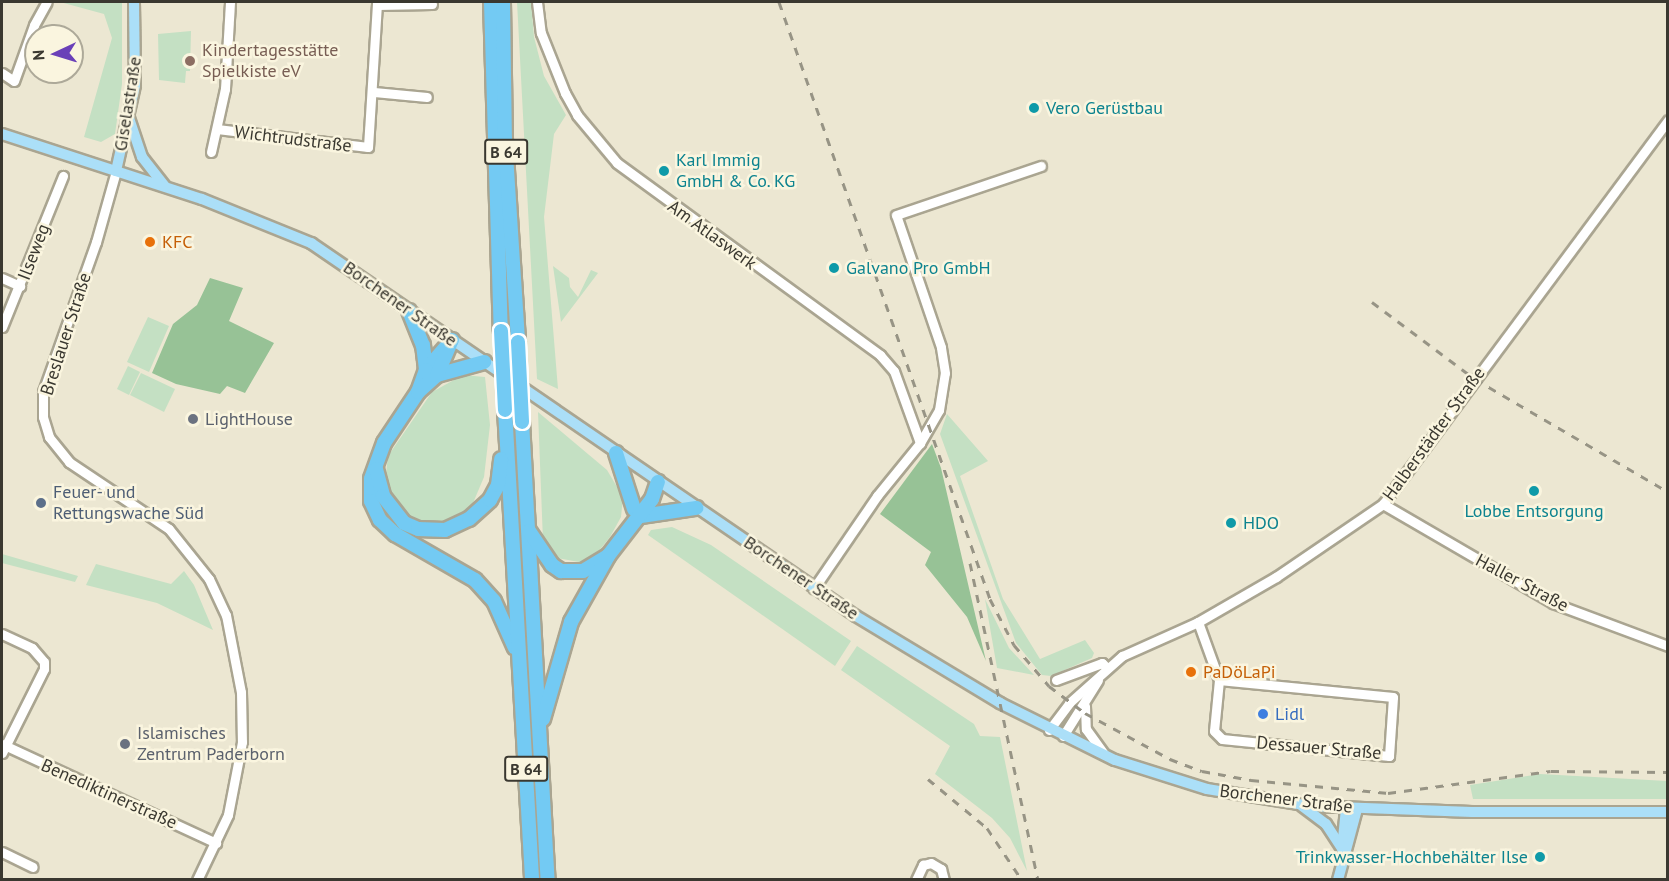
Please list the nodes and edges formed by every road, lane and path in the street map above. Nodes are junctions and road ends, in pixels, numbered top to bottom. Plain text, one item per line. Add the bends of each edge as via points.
1 (47, 2) edge
2 (134, 2) edge
3 (230, 2) edge
4 (491, 2) edge
5 (503, 2) edge
6 (537, 2) edge
7 (377, 3) edge
8 (432, 4) dead end
9 (2, 73) edge
10 (374, 92) junction
11 (427, 97) dead end
12 (129, 118) junction
13 (1668, 120) edge
14 (217, 129) junction
15 (2, 134) edge
16 (1656, 135) junction
17 (1666, 142) dead end
18 (211, 152) dead end
19 (1041, 166) dead end
20 (116, 171) junction
21 (63, 176) dead end
22 (165, 186) junction
23 (2, 278) edge
24 (21, 286) junction
25 (409, 311) junction
26 (2, 327) edge
27 (452, 340) junction
28 (484, 362) junction
29 (431, 372) junction
30 (505, 410) junction
31 (920, 442) junction
32 (616, 453) junction
33 (375, 465) junction
34 (658, 482) junction
35 (1383, 504) junction
36 (696, 508) junction
37 (638, 512) junction
38 (528, 530) junction
39 (608, 556) junction
40 (814, 588) junction
41 (1198, 622) junction
42 (2, 634) edge
43 (1668, 646) edge
44 (519, 659) junction
45 (1104, 670) junction
46 (1056, 680) dead end
47 (1220, 680) junction
48 (1085, 704) junction
49 (1049, 729) junction
50 (1063, 736) junction
51 (539, 738) junction
52 (3, 748) edge
53 (1105, 755) junction
54 (1299, 804) junction
55 (1351, 809) junction
56 (1668, 812) edge
57 (216, 843) junction
58 (1341, 847) junction
59 (2, 852) edge
60 (33, 867) dead end
61 (1342, 867) junction
62 (197, 879) edge
63 (532, 879) edge
64 (548, 879) edge
65 (916, 879) edge
66 (944, 879) edge
67 (1338, 879) edge

1 - 9 street via 34,25 14,81
2 - 12 main road, Giselastraße via 138,50
3 - 14 street via 230,52
4 - 30 highway, B 64, bridge
5 - 38 highway, B 64, bridge via 505,139
6 - 31 street, Am Atlaswerk via 540,33 554,70 592,135 651,192 888,362
7 - 8 street
7 - 10 street
10 - 11 street
10 - 14 street, Wichtrudstraße via 368,147
12 - 20 main road, Giselastraße
12 - 22 main road via 142,157
13 - 16 street, Halberstädter Straße
14 - 18 street
15 - 20 main road, Borchener Straße
16 - 17 street
16 - 35 street, Halberstädter Straße
19 - 31 street via 896,215 941,347 945,373 939,410
20 - 22 main road, Borchener Straße
20 - 57 street, Breslauer Straße via 96,242 43,392 43,417 58,451 169,529 220,600 235,651 242,742 237,782
21 - 24 street, Ilseweg
22 - 25 main road, Borchener Straße via 311,243
23 - 24 street
24 - 26 street, Ilseweg
25 - 27 main road, Borchener Straße
25 - 29 highway
27 - 28 main road, Borchener Straße
27 - 29 highway
28 - 29 highway
28 - 32 main road, Borchener Straße
29 - 33 highway via 384,443
30 - 33 highway via 498,485 482,508 457,526 430,531 404,523 383,496
30 - 44 highway, B 64
31 - 40 street via 877,496
32 - 34 main road, Borchener Straße
32 - 37 highway
33 - 44 highway via 369,490 380,520 412,546 475,579 494,601
34 - 36 main road, Borchener Straße
34 - 37 highway via 648,488
35 - 41 street, Halberstädter Straße via 1293,567
35 - 43 street, Haller Straße via 1553,603
36 - 37 highway
36 - 40 main road, Borchener Straße
37 - 39 highway
38 - 39 highway via 552,565 561,571 583,571
38 - 51 highway, B 64
39 - 51 highway via 571,622
40 - 49 main road, Borchener Straße via 960,680
41 - 45 street, Halberstädter Straße via 1122,656
41 - 47 street, Dessauer Straße
42 - 52 street via 32,648 44,662
44 - 63 highway, B 64
45 - 46 street, Halberstädter Straße via 1102,663
45 - 48 street, Halberstädter Straße
45 - 49 street, Halberstädter Straße via 1069,703
47 - 47 street, Dessauer Straße via 1393,697 1389,756 1222,739 1214,731
48 - 50 street, Halberstädter Straße
48 - 53 street via 1086,729
49 - 50 main road, Borchener Straße
50 - 53 main road, Borchener Straße
51 - 64 highway, B 64
52 - 57 street, Benediktinerstraße
53 - 54 main road, Borchener Straße via 1207,789
54 - 55 main road, Borchener Straße
54 - 58 main road via 1326,824
55 - 56 main road, Borchener Straße
55 - 58 main road
55 - 61 main road
57 - 62 street, Breslauer Straße
58 - 61 main road
59 - 60 street
61 - 67 main road
65 - 66 street via 923,865 931,862 941,869

